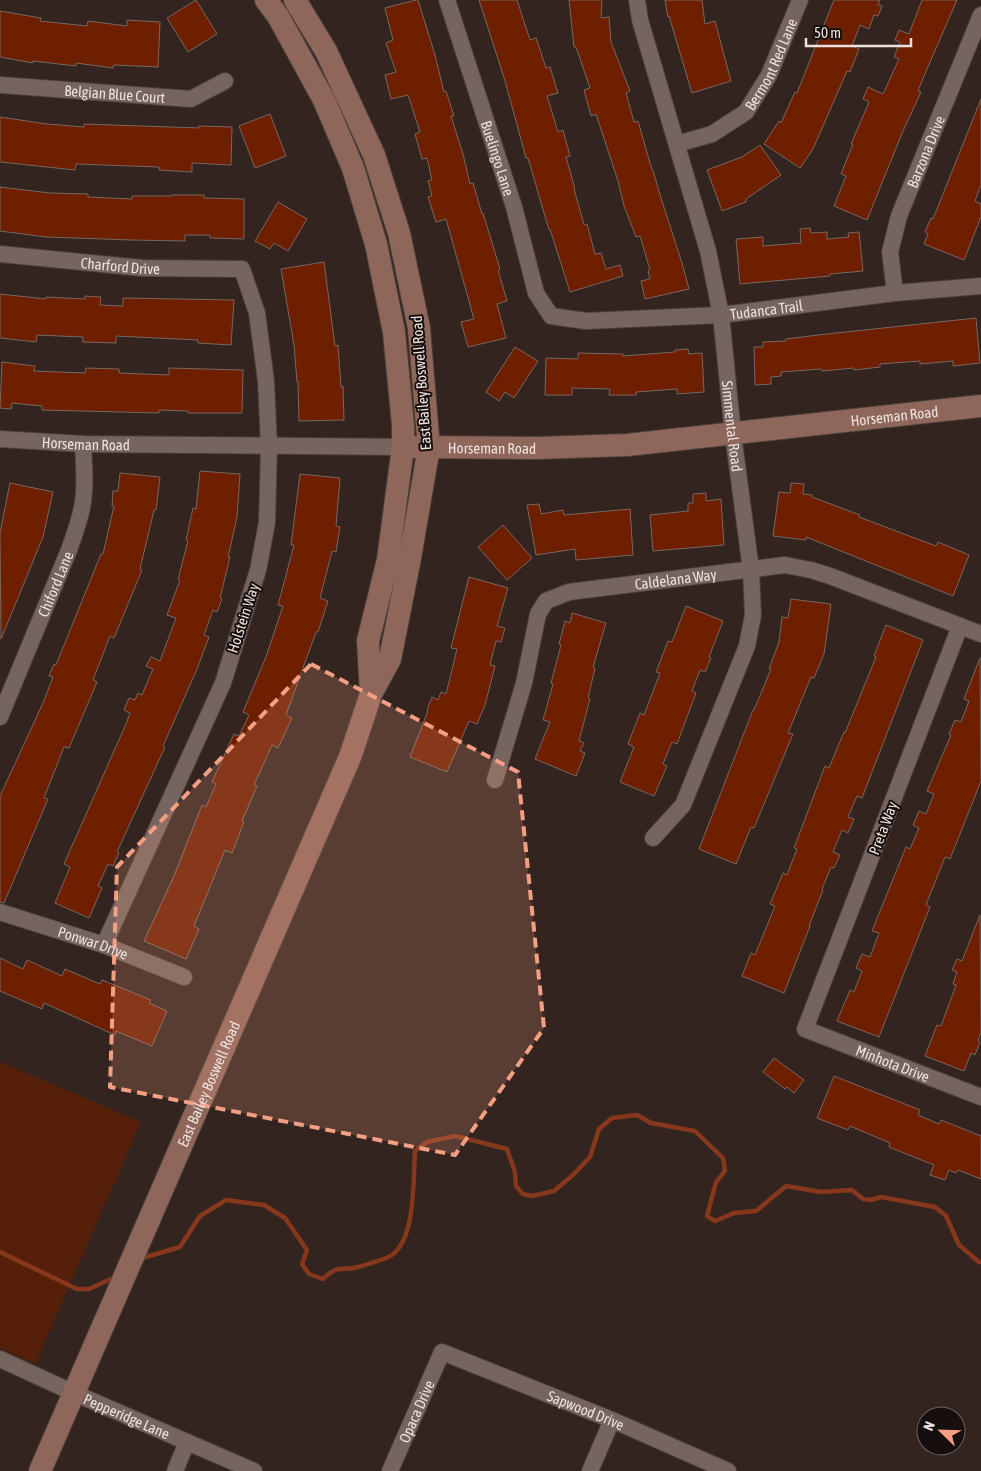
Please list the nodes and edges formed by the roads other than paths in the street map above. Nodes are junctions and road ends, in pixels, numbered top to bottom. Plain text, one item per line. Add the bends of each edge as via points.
1 (266, 0) edge
2 (295, 0) edge
3 (447, 0) edge
4 (637, 0) edge
5 (800, 0) edge
6 (981, 15) edge
7 (225, 81) dead end
8 (0, 85) edge
9 (677, 144) junction
10 (0, 254) edge
11 (242, 269) joint
12 (981, 286) edge
13 (894, 293) junction
14 (721, 315) junction
15 (550, 316) joint
16 (981, 406) edge
17 (733, 434) junction
18 (0, 438) edge
19 (83, 444) junction
20 (269, 446) junction
21 (403, 447) junction
22 (429, 447) junction
23 (751, 570) junction
24 (960, 626) junction
25 (981, 634) edge
26 (371, 694) junction
27 (0, 717) edge
28 (495, 780) dead end
29 (653, 838) dead end
30 (0, 912) edge
31 (104, 945) junction
32 (184, 977) dead end
33 (805, 1029) joint
34 (981, 1097) edge
35 (442, 1352) joint
36 (0, 1359) edge
37 (74, 1393) junction
38 (612, 1420) junction
39 (187, 1442) junction
40 (40, 1471) edge
41 (175, 1471) edge
42 (254, 1471) edge
43 (390, 1471) edge
44 (590, 1471) edge
45 (728, 1471) edge

1 - 21 street, East Bailey Boswell Road via 324,100 353,168 376,244 394,332
2 - 22 street, East Bailey Boswell Road via 326,51 374,155 399,233 419,328
3 - 15 street, Buelingo Lane via 514,207 536,293
4 - 9 street, Simmental Road
5 - 9 street, Bermont Red Lane via 769,75 746,112 712,134
6 - 13 street, Barzona Drive via 899,216 890,252
7 - 8 street, Belgian Blue Court via 191,99
9 - 14 street, Simmental Road via 708,251
10 - 11 street, Charford Drive via 142,268
11 - 20 street, Holstein Way via 257,313 266,381
12 - 13 street, Tudanca Trail
13 - 14 street, Tudanca Trail
14 - 15 street, Tudanca Trail via 586,321
14 - 17 street, Simmental Road
16 - 17 street, Horseman Road
17 - 22 street, Horseman Road via 627,445
17 - 23 street, Simmental Road
18 - 19 street, Horseman Road
19 - 20 street, Horseman Road
19 - 27 street, Chiford Lane via 82,508 74,536
20 - 21 street, Horseman Road
20 - 31 street, Holstein Way via 267,522 258,570 222,683
21 - 22 street, Horseman Road
21 - 26 street, East Bailey Boswell Road via 388,560 368,642
22 - 26 street, East Bailey Boswell Road via 390,659
23 - 24 street, Caldelana Way via 785,565 811,570
23 - 28 street, Caldelana Way via 569,592 546,601 538,614 524,683
23 - 29 street, Simmental Road via 753,615 747,646 683,805
24 - 25 street, Caldelana Way
24 - 33 street, Preta Way
26 - 37 street, East Bailey Boswell Road via 350,757
30 - 31 street, Ponwar Drive
31 - 32 street, Ponwar Drive
33 - 34 street, Minhota Drive
35 - 38 street, Sapwood Drive
35 - 43 street, Opaca Drive
36 - 37 street, Pepperidge Lane
37 - 39 street, Pepperidge Lane
37 - 40 street, East Bailey Boswell Road
38 - 44 street
38 - 45 street, Sapwood Drive
39 - 41 street
39 - 42 street, Pepperidge Lane

